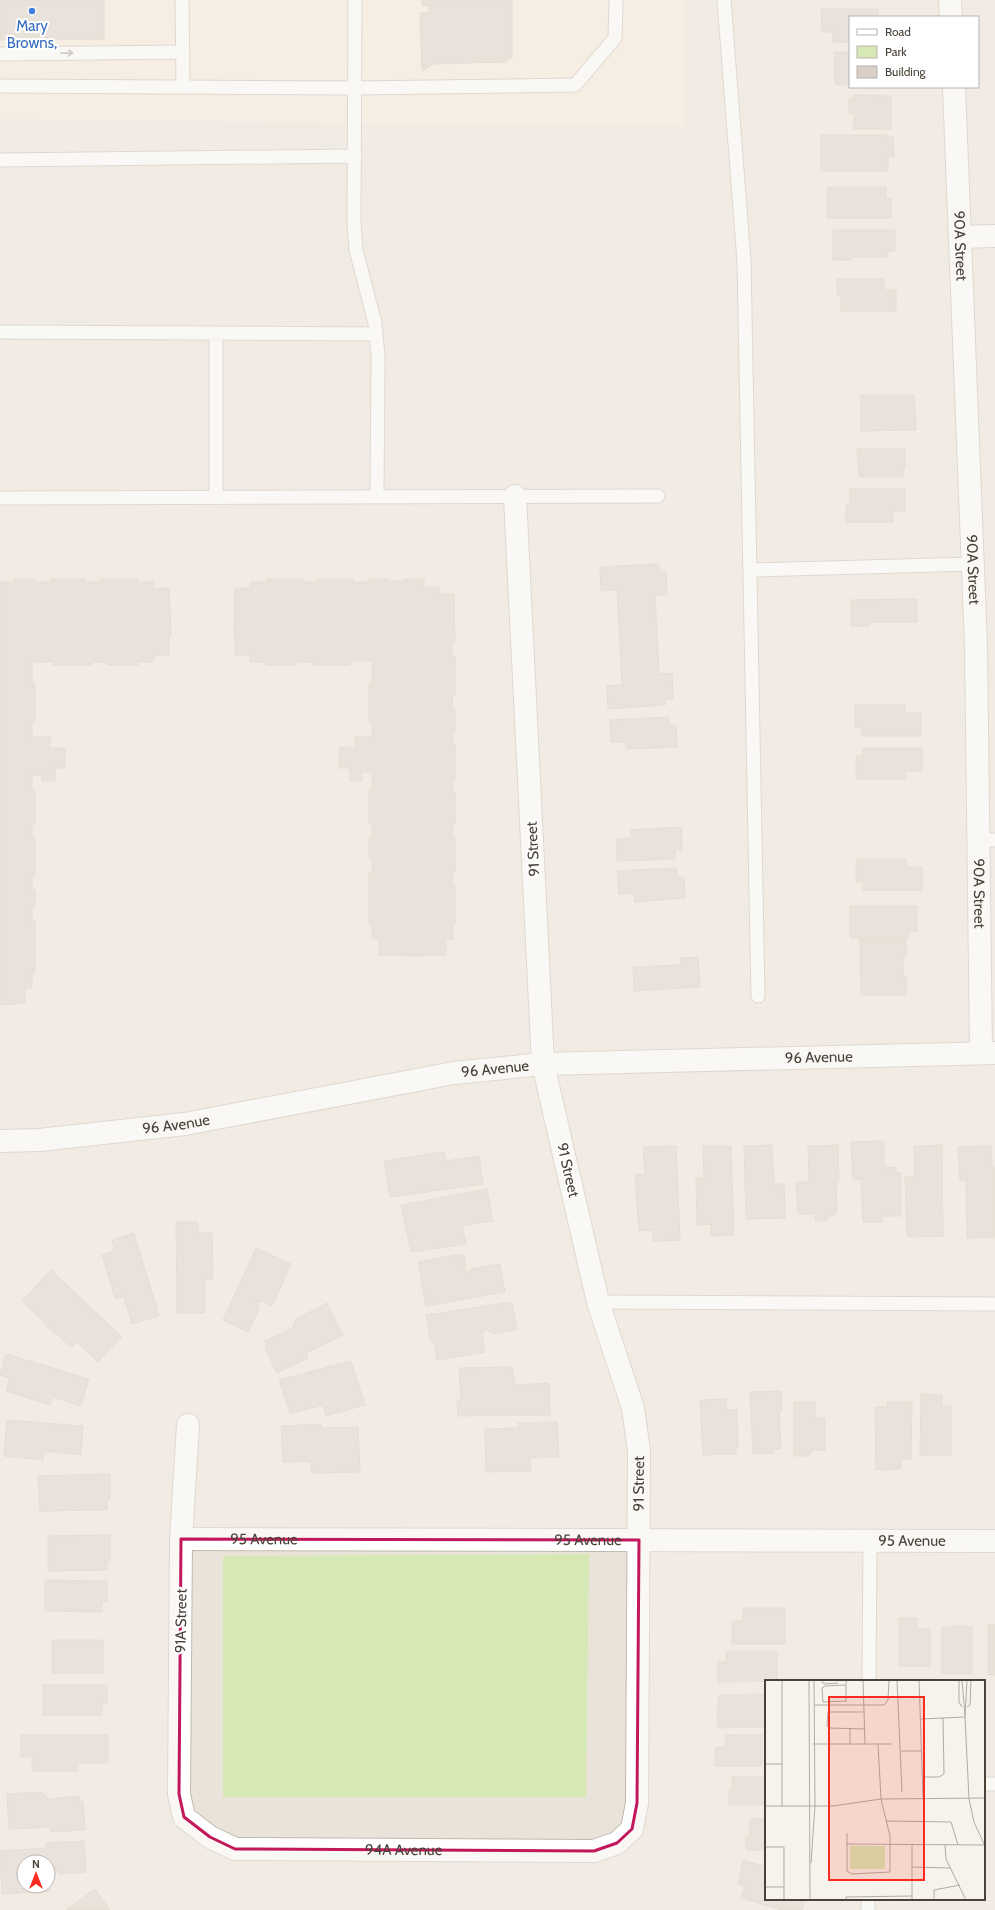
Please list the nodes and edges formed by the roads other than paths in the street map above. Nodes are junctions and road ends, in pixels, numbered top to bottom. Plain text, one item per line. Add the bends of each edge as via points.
1 (182, 0) edge
2 (355, 0) edge
3 (616, 0) edge
4 (724, 0) edge
5 (950, 0) edge
6 (951, 16) edge
7 (183, 52) junction
8 (0, 54) edge
9 (0, 86) edge
10 (183, 87) junction
11 (355, 88) junction
12 (954, 88) edge
13 (355, 156) junction
14 (0, 160) edge
15 (995, 236) edge
16 (961, 238) junction
17 (0, 332) edge
18 (216, 333) junction
19 (376, 334) junction
20 (515, 496) junction
21 (658, 496) dead end
22 (376, 497) junction
23 (0, 498) edge
24 (216, 498) junction
25 (973, 564) junction
26 (750, 570) junction
27 (987, 840) edge
28 (758, 996) dead end
29 (988, 1052) edge
30 (544, 1064) junction
31 (0, 1141) edge
32 (598, 1302) junction
33 (995, 1304) edge
34 (188, 1425) dead end
35 (182, 1538) junction
36 (639, 1540) junction
37 (870, 1540) junction
38 (995, 1541) edge
39 (869, 1680) edge
40 (184, 1817) joint
41 (626, 1834) joint

1 - 7 lane
2 - 11 lane
3 - 11 lane via 615,38 575,85
4 - 26 lane via 744,261
5 - 6 street
8 -> 7 lane
7 - 10 lane
9 - 10 lane
10 - 11 lane
11 - 13 lane
12 - 16 street, 90A Street
13 - 14 lane
13 - 19 lane via 356,250
15 - 16 street
16 - 25 street, 90A Street
17 - 18 lane
18 - 19 lane
18 - 24 lane
19 - 22 lane
20 - 21 lane
20 - 22 lane
20 - 30 street, 91 Street
22 - 24 lane
23 - 24 lane
25 - 26 lane
25 - 27 street, 90A Street
26 - 28 lane
27 - 29 street, 90A Street
29 - 30 street, 96 Avenue
30 - 31 street, 96 Avenue via 454,1073 185,1124 39,1140
30 - 32 street, 91 Street
32 - 33 lane
32 - 36 street, 91 Street via 633,1408 639,1451
34 - 35 street, 91A Street
35 - 36 street, 95 Avenue
35 - 40 street, 91A Street via 179,1794
36 - 37 street, 95 Avenue
36 - 41 street, 91 Street via 637,1803 632,1829
37 - 38 street, 95 Avenue
37 - 39 lane
40 - 41 street, 94A Avenue via 210,1837 235,1849 594,1851 617,1843

